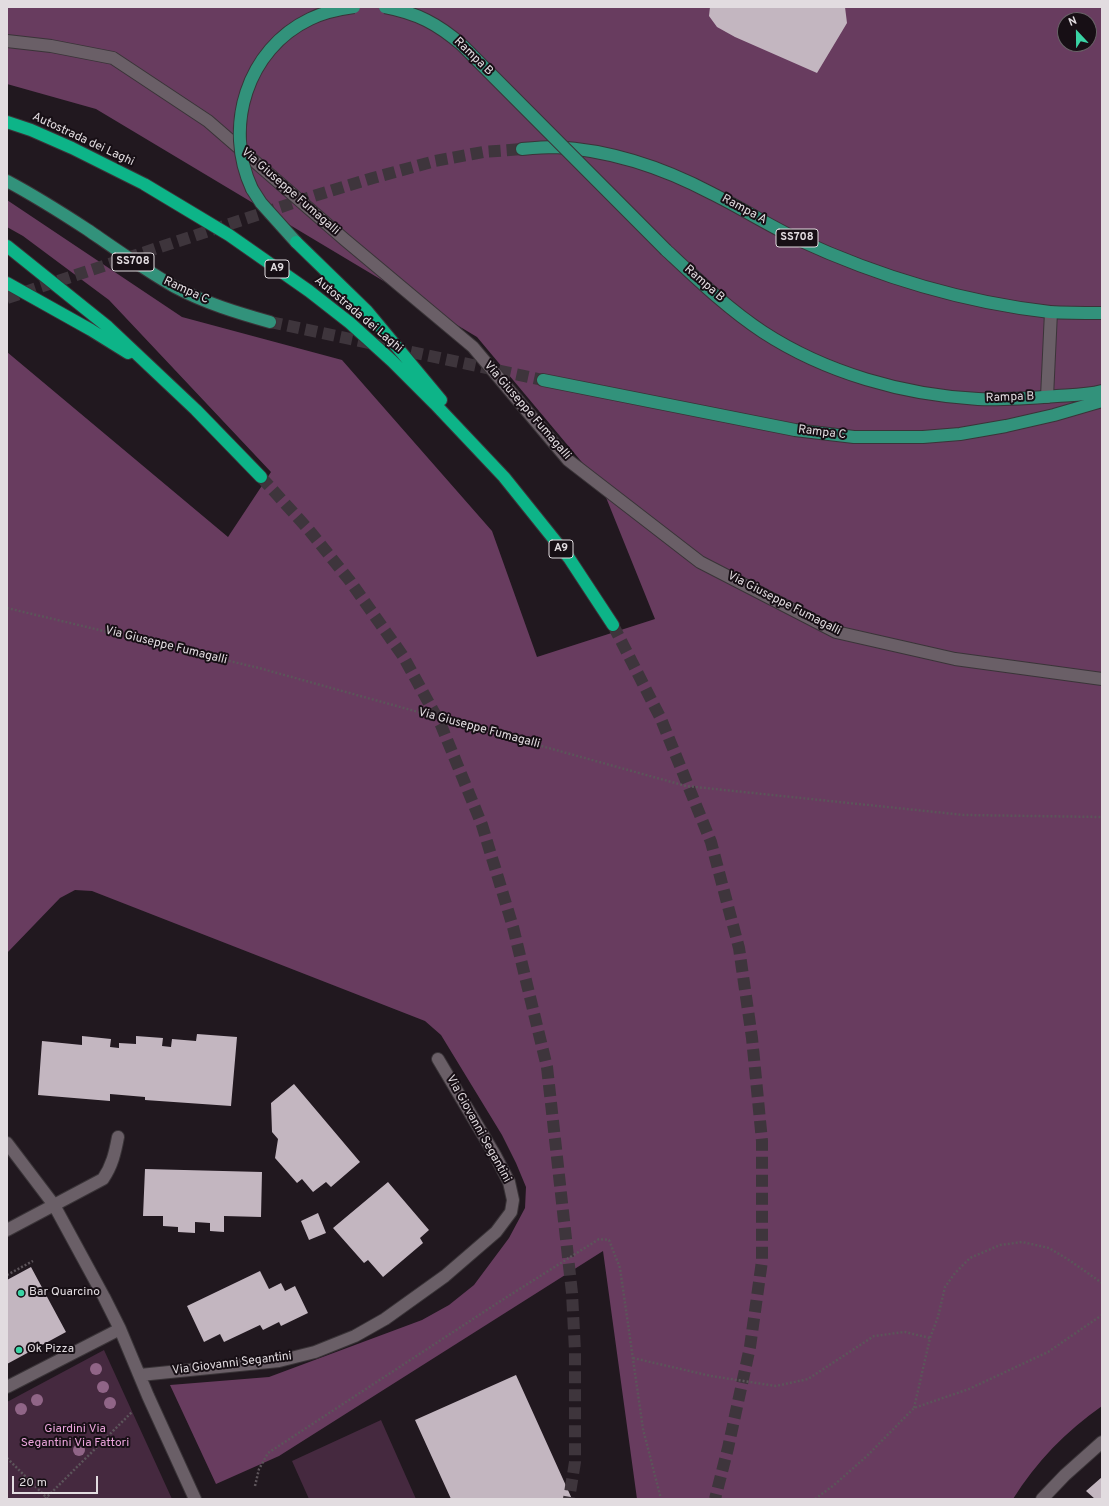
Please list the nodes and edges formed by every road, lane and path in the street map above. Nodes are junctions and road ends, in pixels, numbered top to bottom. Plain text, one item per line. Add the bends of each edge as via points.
1 (354, 7) edge
2 (385, 7) edge
3 (7, 40) edge
4 (7, 122) edge
5 (522, 149) tunnel mouth
6 (7, 182) edge
7 (296, 242) joint
8 (7, 246) edge
9 (7, 283) edge
10 (1051, 312) junction
11 (1102, 313) edge
12 (270, 322) tunnel mouth
13 (149, 367) junction
14 (543, 380) tunnel mouth
15 (1102, 392) edge
16 (1047, 397) junction
17 (1102, 401) edge
18 (261, 477) tunnel mouth
19 (504, 477) junction
20 (7, 608) edge
21 (612, 624) tunnel mouth
22 (1102, 679) edge
23 (1102, 816) edge
24 (438, 1059) dead end
25 (118, 1137) dead end
26 (7, 1143) edge
27 (54, 1205) junction
28 (7, 1230) edge
29 (33, 1261) dead end
30 (7, 1275) edge
31 (1102, 1283) edge
32 (1102, 1315) edge
33 (120, 1329) junction
34 (930, 1338) junction
35 (634, 1358) junction
36 (140, 1375) junction
37 (7, 1387) edge
38 (148, 1396) junction
39 (914, 1408) junction
40 (1102, 1442) edge
41 (7, 1458) edge
42 (255, 1486) dead end
43 (46, 1499) edge
44 (195, 1499) edge
45 (661, 1499) edge
46 (815, 1499) edge
47 (1042, 1499) edge

1 - 7 main road, bridge via 324,13 296,27 274,46 256,69 244,99 239,128 242,164 261,203
2 - 16 main road, Rampa B, bridge via 428,20 462,45 666,250 739,315 777,340 824,364 889,386 978,399
3 - 22 street, Via Giuseppe Fumagalli via 113,58 208,121 473,347 568,460 700,562 836,632 955,659
4 - 19 highway, Autostrada dei Laghi / A9 via 72,148 144,184 229,236 308,291 350,323 392,361
5 - 10 main road, Rampa A / SS708 via 555,147 626,158 680,178 796,238 866,268 937,291
6 - 12 main road, Rampa C / SS708 via 32,195 177,288 203,300
7 - 19 highway via 367,311
8 - 13 highway via 108,327
9 - 13 highway via 91,330
10 - 11 main road, Rampa A / SS708
10 - 16 street
13 - 18 highway via 196,410
14 - 17 main road, Rampa C via 795,430 854,437 960,434 1054,415
15 - 16 main road, Rampa B
19 - 21 highway, Autostrada dei Laghi / A9 via 569,558
20 - 23 path, Via Giuseppe Fumagalli via 259,668 686,786 964,814
24 - 36 street, Via Giovanni Segantini via 509,1182 513,1200 511,1212 496,1232 445,1276 385,1319 355,1336 315,1352 279,1361
25 - 27 street via 110,1170 103,1180
26 - 27 street
27 - 28 street
27 - 33 street
29 - 30 path
31 - 34 path via 1049,1248 1022,1242 1000,1245 970,1258 955,1273 945,1287
32 - 39 path via 1048,1352 969,1389
33 - 36 street
33 - 37 street
34 - 35 path via 905,1332 874,1336 808,1379 776,1386 711,1376
34 - 39 path
35 - 42 path via 620,1268 609,1240 599,1239 268,1453 259,1469
35 - 45 path via 643,1429
36 - 38 street
38 - 43 path
38 - 44 street
39 - 46 path via 867,1456
40 - 47 street
41 - 43 path

